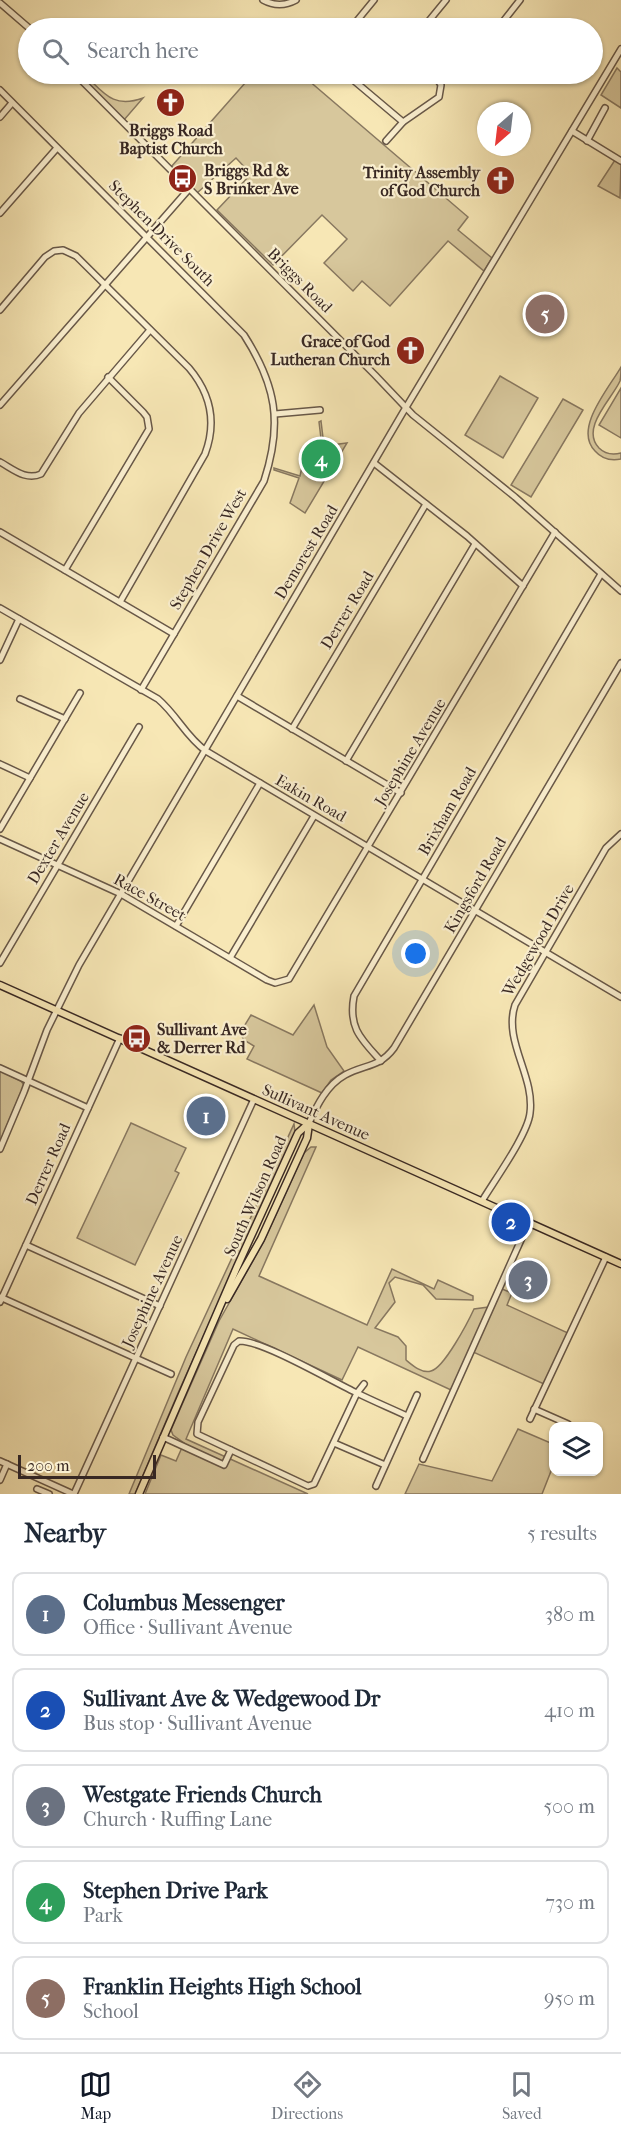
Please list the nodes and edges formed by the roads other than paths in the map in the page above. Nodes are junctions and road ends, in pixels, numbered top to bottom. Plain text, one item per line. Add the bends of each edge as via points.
1 (263, 0) edge
2 (296, 0) edge
3 (374, 0) edge
4 (446, 0) edge
5 (520, 0) edge
6 (0, 3) edge
7 (359, 18) edge
8 (431, 18) edge
9 (506, 18) edge
10 (18, 19) edge
11 (621, 49) edge
12 (603, 79) edge
13 (85, 84) edge
14 (358, 84) edge
15 (440, 84) edge
16 (600, 84) edge
17 (0, 90) edge
18 (12, 103) junction
19 (605, 108) dead end
20 (0, 117) edge
21 (403, 122) junction
22 (572, 131) junction
23 (386, 141) dead end
24 (587, 141) junction
25 (57, 148) junction
26 (621, 161) edge
27 (189, 189) junction
28 (0, 213) edge
29 (147, 237) junction
30 (105, 285) junction
31 (0, 310) edge
32 (150, 330) junction
33 (108, 377) junction
34 (0, 405) edge
35 (407, 407) junction
36 (320, 410) dead end
37 (275, 414) junction
38 (0, 462) edge
39 (374, 464) junction
40 (426, 504) junction
41 (0, 532) edge
42 (555, 532) junction
43 (475, 544) junction
44 (65, 570) junction
45 (601, 574) junction
46 (524, 586) junction
47 (621, 591) edge
48 (120, 602) junction
49 (0, 608) edge
50 (19, 619) junction
51 (174, 634) junction
52 (0, 660) edge
53 (621, 663) edge
54 (141, 690) junction
55 (80, 693) dead end
56 (237, 696) junction
57 (20, 699) dead end
58 (65, 719) junction
59 (139, 727) dead end
60 (292, 729) junction
61 (206, 751) junction
62 (346, 761) junction
63 (0, 764) edge
64 (30, 778) junction
65 (260, 783) junction
66 (401, 793) junction
67 (314, 816) junction
68 (0, 829) edge
69 (621, 834) edge
70 (0, 839) edge
71 (369, 848) junction
72 (58, 865) junction
73 (422, 879) junction
74 (121, 894) junction
75 (475, 911) junction
76 (176, 926) junction
77 (545, 952) junction
78 (230, 958) junction
79 (0, 963) edge
80 (284, 982) joint
81 (0, 985) edge
82 (621, 997) edge
83 (56, 1010) junction
84 (120, 1038) junction
85 (381, 1061) junction
86 (0, 1068) edge
87 (28, 1081) junction
88 (254, 1099) junction
89 (88, 1108) junction
90 (309, 1123) junction
91 (0, 1149) edge
92 (482, 1201) junction
93 (529, 1222) junction
94 (26, 1245) junction
95 (606, 1257) junction
96 (621, 1264) edge
97 (1, 1299) edge
98 (160, 1306) junction
99 (136, 1358) junction
100 (171, 1374) dead end
101 (364, 1384) dead end
102 (357, 1393) junction
103 (417, 1395) dead end
104 (534, 1409) junction
105 (407, 1416) junction
106 (530, 1419) dead end
107 (563, 1422) edge
108 (164, 1437) junction
109 (334, 1443) junction
110 (231, 1450) junction
111 (423, 1459) dead end
112 (0, 1461) edge
113 (7, 1464) junction
114 (385, 1466) junction
115 (0, 1480) edge
116 (376, 1486) dead end
117 (37, 1489) dead end
118 (49, 1494) edge
119 (73, 1494) edge
120 (139, 1494) edge

1 - 2 street via 274,4
3 - 7 street
4 - 8 street
5 - 9 street
6 - 10 street
11 - 12 street, Demorest Road
13 - 27 street, Briggs Road
14 - 21 street
15 - 21 street via 439,97
16 - 22 street, Demorest Road
17 - 18 street, Stephen Drive South
18 - 20 street
18 - 25 street, Stephen Drive South
19 - 24 street
21 - 23 street
22 - 24 street
22 - 35 street, Demorest Road
24 - 26 street
25 - 28 street
25 - 29 street, Stephen Drive South
27 - 29 street
27 - 35 street, Briggs Road
29 - 30 street
29 - 37 street, Stephen Drive South via 244,335 259,358
30 - 31 street via 76,256 54,251
30 - 32 street
30 - 34 street
32 - 33 street
32 - 48 street via 199,381 210,407 212,434 201,464
33 - 38 street via 79,413 41,474 22,475
33 - 44 street via 143,412 149,424 147,433
35 - 39 street, Demorest Road
35 - 42 street, Briggs Road via 413,416
36 - 37 street
37 - 51 street, Stephen Drive West via 271,458 264,481
39 - 40 street
39 - 56 street, Demorest Road
40 - 43 street
40 - 60 street, Derrer Road
41 - 44 street
42 - 45 street, Briggs Road
42 - 46 street, Josephine Avenue
43 - 46 street
43 - 62 street
44 - 48 street
45 - 47 street, Briggs Road
45 - 73 street, Brixham Road
46 - 66 street, Josephine Avenue
48 - 51 street
49 - 50 street, Eakin Road
50 - 52 street
50 - 54 street, Eakin Road
51 - 54 street, Stephen Drive West
53 - 75 street, Kingsford Road
54 - 61 street, Eakin Road via 166,706 190,738
55 - 58 street
56 - 60 street
56 - 61 street, Demorest Road
57 - 58 street
58 - 64 street
59 - 72 street, Dexter Avenue
60 - 62 street
61 - 65 street, Eakin Road
61 - 74 street, Demorest Road
62 - 66 street
63 - 64 street
64 - 68 street
65 - 67 street, Eakin Road
65 - 76 street
66 - 71 street, Josephine Avenue
67 - 71 street, Eakin Road
67 - 78 street
69 - 77 street, Wedgewood Drive via 606,848
70 - 72 street, Race Street
71 - 73 street, Eakin Road
71 - 80 street, Josephine Avenue via 293,975
72 - 74 street, Race Street
72 - 79 street, Dexter Avenue
73 - 75 street, Eakin Road
73 - 85 street, Brixham Road via 354,996 353,1024
74 - 76 street, Race Street
74 - 83 street, Demorest Road
75 - 77 street, Eakin Road
75 - 85 street, Kingsford Road via 400,1039
76 - 78 street, Race Street
77 - 82 street, Eakin Road
77 - 92 street, Wedgewood Drive via 519,997 513,1016 514,1036 530,1097 529,1119
78 - 80 street, Race Street via 267,980
81 - 83 main road, Sullivant Avenue
83 - 84 main road, Sullivant Avenue
83 - 87 street, Demorest Road
84 - 88 main road, Sullivant Avenue
84 - 89 street, Derrer Road
85 - 90 street, Kingsford Road via 345,1075 332,1085
86 - 87 street
87 - 89 street
87 - 91 street, Demorest Road
88 - 90 main road, Sullivant Avenue
88 - 98 street, Josephine Avenue
89 - 94 street, Derrer Road
90 - 92 main road, Sullivant Avenue
90 - 108 main road, South Wilson Road via 307,1138 261,1239 216,1316
92 - 93 main road, Sullivant Avenue
93 - 95 main road, Sullivant Avenue
93 - 111 street
94 - 97 street, Derrer Road
94 - 98 street
95 - 96 main road, Sullivant Avenue
95 - 104 street
97 - 99 street
98 - 99 street, Josephine Avenue
99 - 100 street
99 - 119 street, Josephine Avenue
101 - 102 street
102 - 105 street
102 - 109 street
102 - 110 street via 239,1341 198,1422 197,1434
103 - 105 street
104 - 106 street
104 - 107 street
105 - 114 street
108 - 110 street via 224,1465
108 - 120 main road, South Wilson Road
109 - 110 street via 318,1478 308,1486
109 - 114 street
112 - 113 street
113 - 115 street
113 - 119 street
114 - 116 street
117 - 118 street

